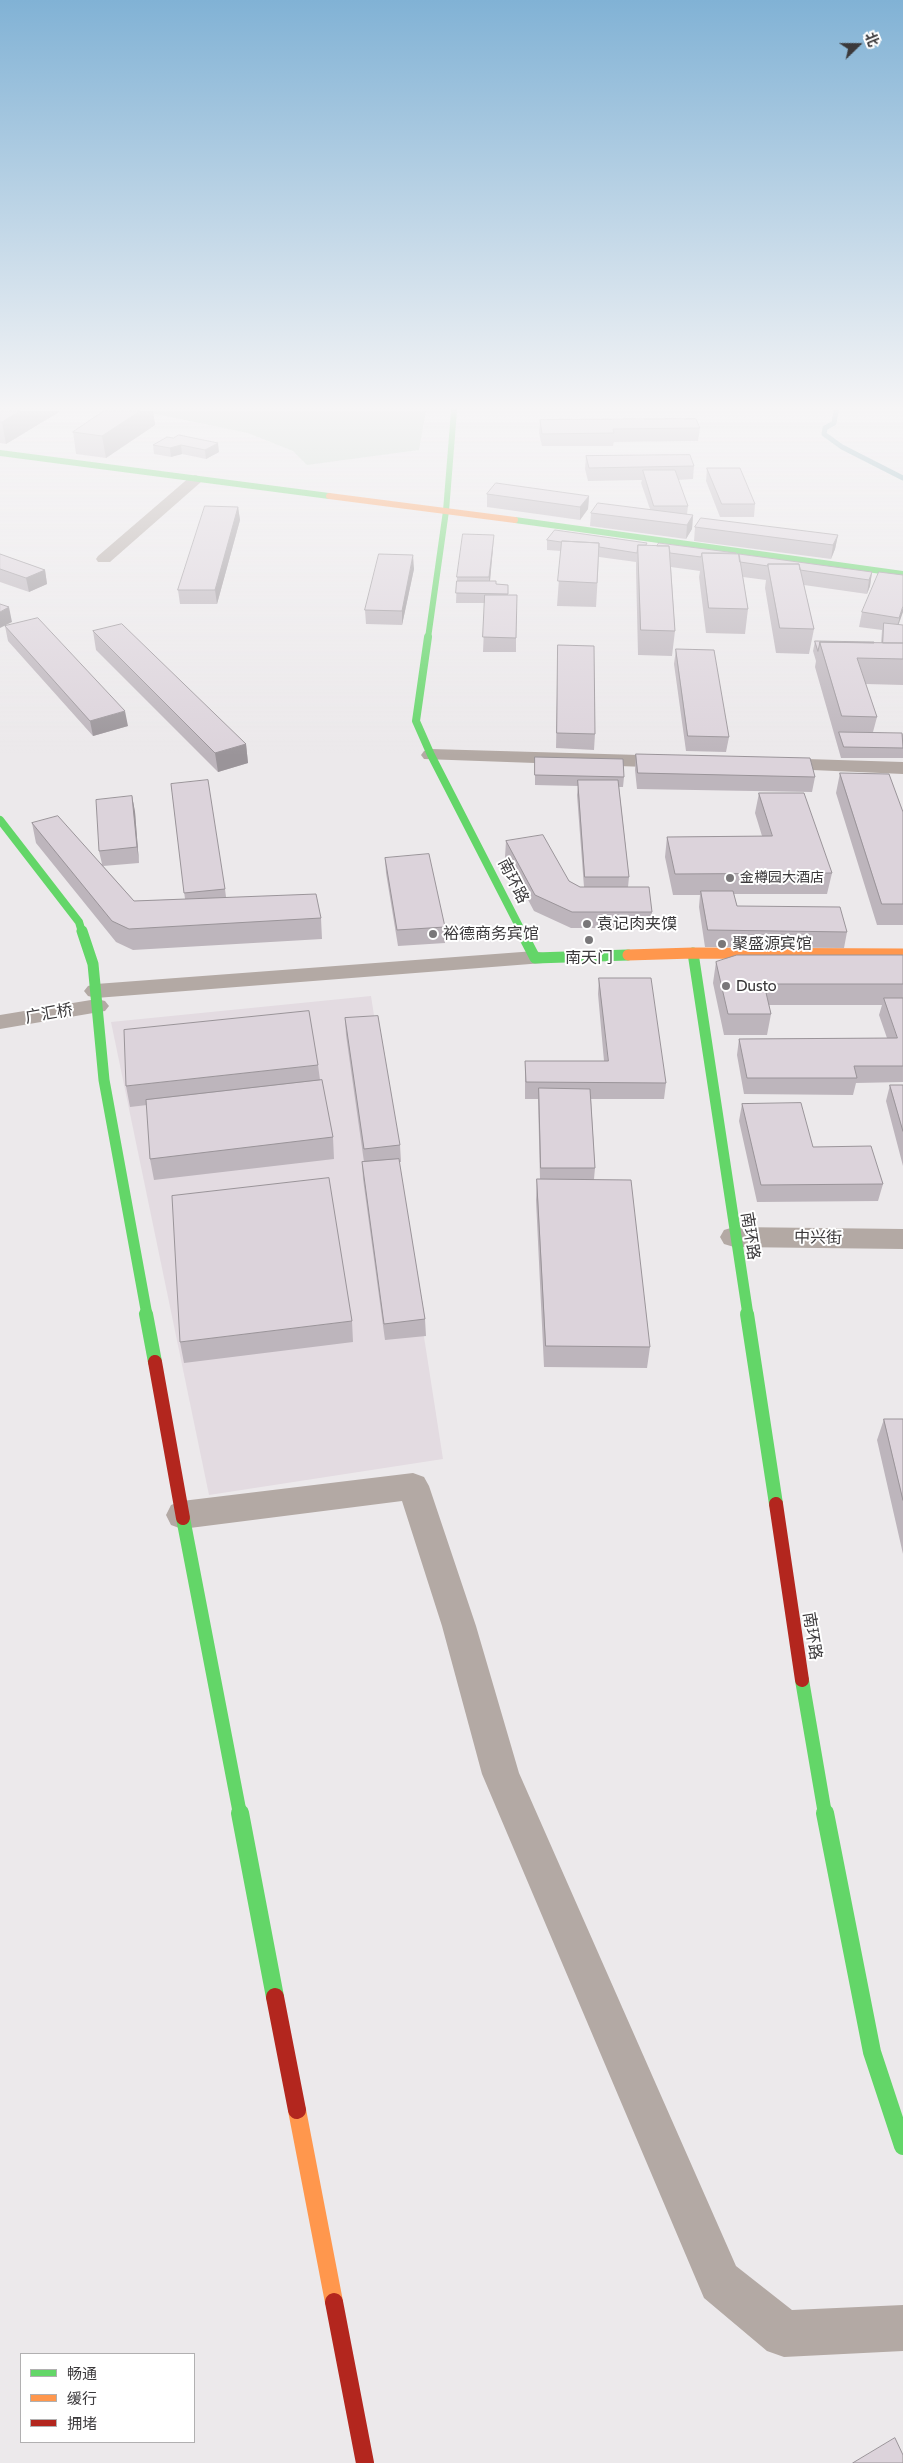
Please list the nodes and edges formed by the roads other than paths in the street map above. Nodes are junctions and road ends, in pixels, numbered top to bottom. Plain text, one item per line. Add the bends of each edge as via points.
1 (142, 526) edge
2 (444, 526) edge
3 (554, 526) edge
4 (104, 560) dead end
5 (903, 574) edge
6 (431, 755) junction
7 (696, 762) edge
8 (755, 764) edge
9 (903, 768) edge
10 (0, 820) edge
11 (693, 953) junction
12 (903, 954) edge
13 (535, 958) junction
14 (97, 998) junction
15 (0, 1022) edge
16 (734, 1237) junction
17 (903, 1239) edge
18 (182, 1515) junction
19 (903, 2146) edge
20 (903, 2328) edge
21 (365, 2463) edge

1 - 4 street
2 - 6 street, 南环路 via 416,721
3 - 5 street
6 - 7 street
6 - 13 street, 南环路
8 - 9 street
10 - 14 street via 79,922 93,964
11 - 12 street
11 - 13 street
11 - 16 street, 南环路
13 - 14 street, 广汇桥
14 - 15 street, 广汇桥 via 66,1010
14 - 18 street via 104,1080
16 - 17 street, 中兴街
16 - 19 street, 南环路 via 815,1764 872,2052
18 - 20 street via 413,1486 459,1626 501,1774 720,2282 784,2334
18 - 21 street

